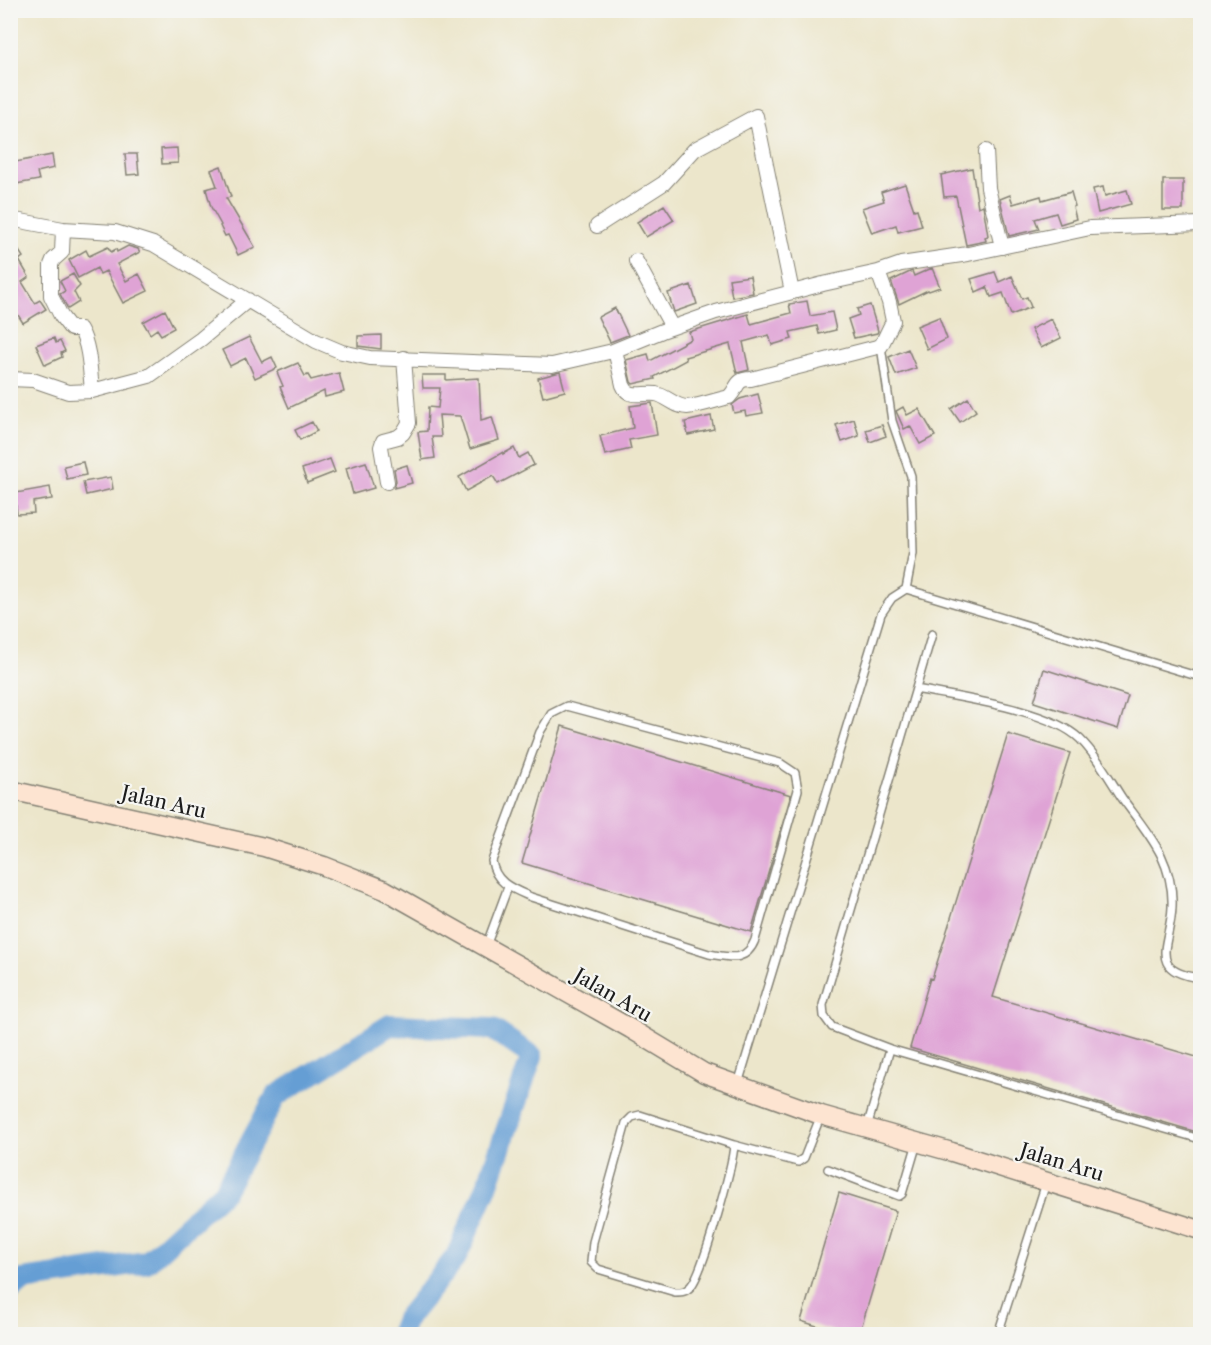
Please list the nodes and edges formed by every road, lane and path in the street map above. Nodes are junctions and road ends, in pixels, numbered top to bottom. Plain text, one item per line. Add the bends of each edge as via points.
1 (986, 151) dead end
2 (10, 219) edge
3 (1200, 224) edge
4 (597, 226) dead end
5 (63, 229) junction
6 (1002, 247) junction
7 (636, 261) dead end
8 (878, 272) junction
9 (792, 292) junction
10 (248, 300) junction
11 (672, 327) junction
12 (881, 346) junction
13 (615, 350) junction
14 (404, 358) junction
15 (10, 379) edge
16 (92, 391) junction
17 (387, 482) dead end
18 (906, 589) junction
19 (932, 634) dead end
20 (1200, 677) edge
21 (916, 689) junction
22 (10, 790) edge
23 (508, 887) junction
24 (485, 948) junction
25 (1200, 978) edge
26 (890, 1049) junction
27 (737, 1086) junction
28 (820, 1115) junction
29 (867, 1127) junction
30 (1200, 1139) edge
31 (917, 1143) junction
32 (734, 1145) junction
33 (828, 1169) dead end
34 (1047, 1181) junction
35 (1200, 1230) edge
36 (998, 1335) edge

1 - 6 street via 988,188
2 - 5 street
3 - 6 street via 1090,228
4 - 9 street via 664,183 695,149 756,116
5 - 10 street via 115,232 153,244
5 - 16 street via 62,252 51,265 51,296 71,329 80,329 82,333
6 - 8 street via 900,264
7 - 11 street
8 - 9 street
8 - 12 street via 893,321
9 - 11 street
10 - 14 street via 342,352 370,358
10 - 16 street via 149,376
11 - 13 street
12 - 13 street via 744,379 729,397 686,407 664,396 627,392
12 - 18 lane via 892,421 911,476 913,553
13 - 14 street via 552,365
14 - 17 street via 409,423 398,437 383,441
15 - 16 street via 33,380 68,392
18 - 20 lane
18 - 27 lane via 892,598 881,614
19 - 21 lane
21 - 25 lane via 1009,708 1056,723 1079,738 1160,853 1172,880 1172,908 1164,951 1167,964 1179,973
21 - 26 lane via 823,1005 824,1016 832,1027
22 - 24 street, Jalan Aru via 264,848 324,866 385,890
23 - 23 lane via 709,954 733,958 744,954 755,940 798,790 795,773 780,763 567,706 551,714 540,732 492,861 494,871
23 - 24 lane
24 - 27 street, Jalan Aru via 704,1073
26 - 29 lane
26 - 30 lane
27 - 28 street, Jalan Aru
28 - 29 street, Jalan Aru
28 - 32 lane via 801,1161
29 - 31 street, Jalan Aru
31 - 33 lane via 899,1196
31 - 34 street, Jalan Aru
32 - 32 lane via 700,1268 691,1286 675,1292 598,1269 591,1262 626,1123 632,1117 640,1115
34 - 35 street, Jalan Aru
34 - 36 lane

